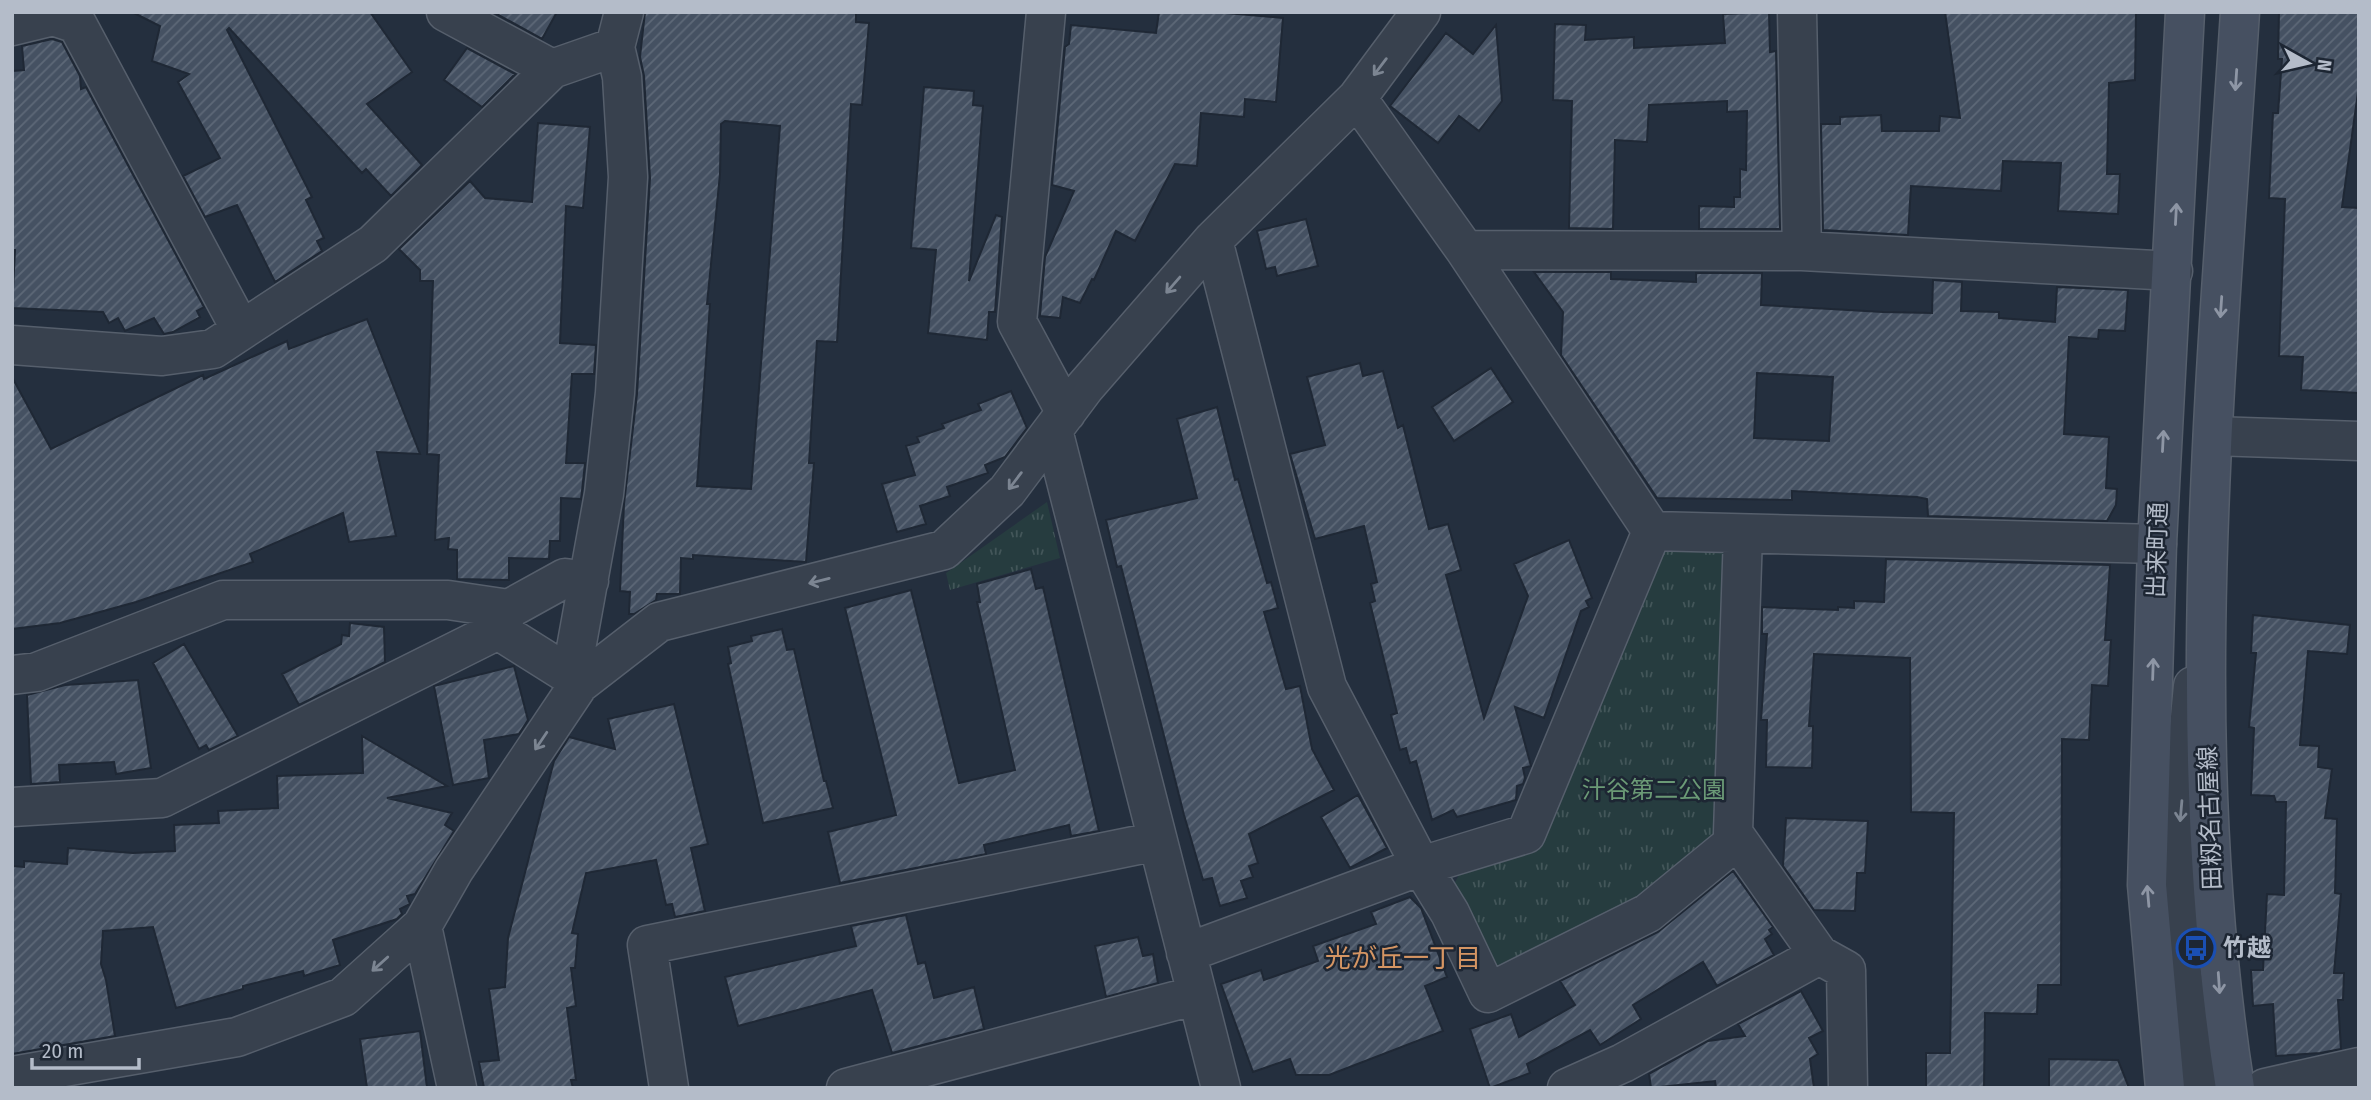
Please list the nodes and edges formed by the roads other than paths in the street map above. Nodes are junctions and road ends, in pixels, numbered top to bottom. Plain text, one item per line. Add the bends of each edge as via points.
1 (446, 12) edge
2 (1046, 12) edge
3 (1421, 12) edge
4 (1797, 12) edge
5 (2185, 12) edge
6 (2240, 12) edge
7 (12, 26) edge
8 (620, 30) edge
9 (550, 68) junction
10 (1357, 98) junction
11 (1213, 240) junction
12 (1465, 250) junction
13 (1801, 251) junction
14 (2173, 271) junction
15 (241, 330) junction
16 (12, 345) edge
17 (1059, 421) junction
18 (2213, 436) junction
19 (2359, 441) edge
20 (1652, 531) junction
21 (1743, 534) junction
22 (2157, 544) junction
23 (2206, 548) junction
24 (589, 581) junction
25 (504, 619) junction
26 (12, 675) edge
27 (575, 680) junction
28 (12, 807) edge
29 (1737, 840) junction
30 (1158, 841) junction
31 (1422, 866) junction
32 (422, 926) junction
33 (1186, 953) junction
34 (1819, 955) junction
35 (2155, 964) junction
36 (1197, 995) junction
37 (2359, 1067) edge
38 (1624, 1075) edge
39 (12, 1076) edge
40 (457, 1088) edge
41 (669, 1088) edge
42 (846, 1088) edge
43 (1221, 1088) edge
44 (1567, 1088) edge
45 (1848, 1088) edge
46 (2165, 1088) edge
47 (2184, 1088) edge
48 (2201, 1088) edge
49 (2235, 1088) edge
50 (2265, 1088) edge

1 - 9 street
2 - 17 street via 1017,322
3 -> 10 street
4 - 13 street
14 -> 5 main road, 出来町通
6 -> 18 main road, 出来町通
7 - 15 street via 53,16 77,24
8 - 9 street
8 - 24 street via 628,177 623,288 604,494
9 - 15 street via 373,244
10 - 11 street
10 - 12 street
11 -> 17 street
11 - 31 street via 1327,687
12 - 13 street
12 - 20 street
13 - 14 street
22 -> 14 main road, 出来町通
15 - 16 street via 213,349 162,356
17 -> 27 street via 1007,491 944,550 659,622
17 - 30 street
18 - 19 street
18 - 23 main road, 出来町通
20 - 21 street
20 - 31 street via 1526,834
21 - 22 street
21 - 29 street via 1733,833
35 -> 22 main road, 出来町通 via 2147,885
23 -> 48 street via 2176,863 2179,953
23 -> 49 main road, 田籾名古屋線 via 2209,853 2220,999
24 - 25 street via 565,578
24 - 27 street
25 - 26 street via 448,600 223,600 37,672
25 - 27 street
25 - 28 street via 162,798
27 -> 32 street
29 - 31 street via 1648,913 1488,993 1450,912
29 - 34 street
30 - 33 street
30 - 41 street via 647,945
31 - 33 street
32 -> 39 street via 343,997 237,1037
32 - 40 street
33 - 36 street
34 - 38 street
34 - 45 street via 1846,970
35 - 46 main road, 出来町通
35 - 47 street
36 - 42 street
36 - 43 street
37 - 50 street
38 - 44 street

